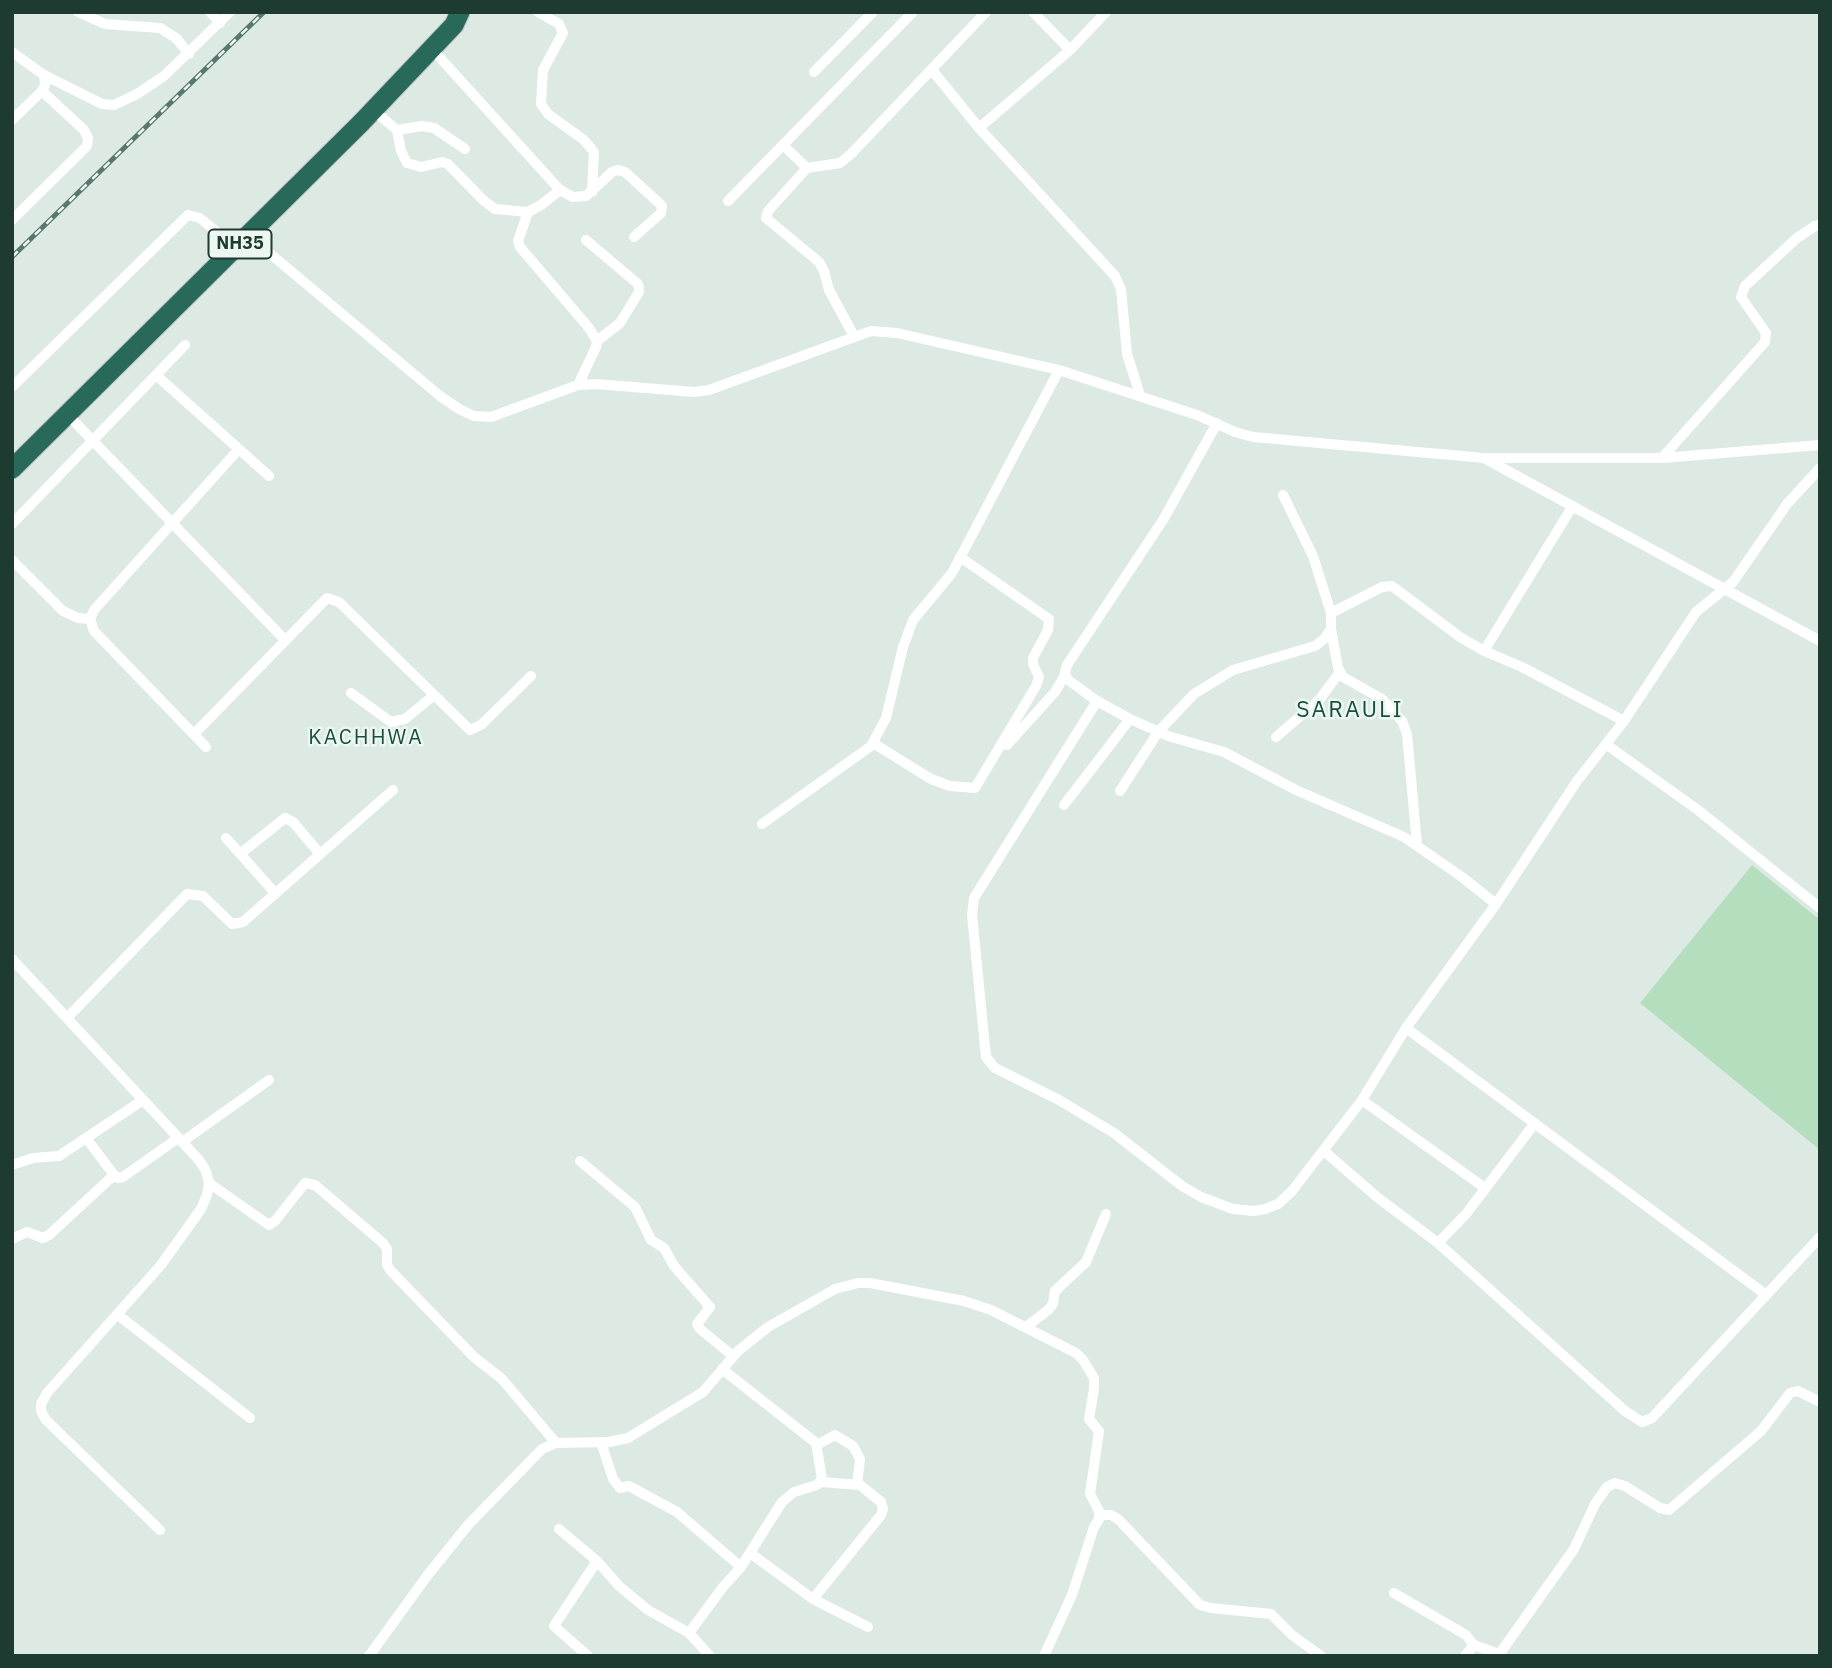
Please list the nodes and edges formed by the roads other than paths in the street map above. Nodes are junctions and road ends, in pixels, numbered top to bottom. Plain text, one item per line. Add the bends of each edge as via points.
1 (78, 12) edge
2 (106, 12) edge
3 (210, 12) edge
4 (230, 12) edge
5 (460, 12) edge
6 (538, 12) edge
7 (873, 12) edge
8 (913, 12) edge
9 (986, 12) edge
10 (1033, 12) edge
11 (1106, 12) edge
12 (97, 22) junction
13 (220, 23) junction
14 (432, 48) junction
15 (1070, 50) junction
16 (12, 52) edge
17 (190, 54) junction
18 (932, 70) junction
19 (814, 72) dead end
20 (44, 75) junction
21 (42, 91) junction
22 (373, 110) junction
23 (12, 120) edge
24 (979, 128) junction
25 (397, 130) junction
26 (783, 145) junction
27 (465, 149) dead end
28 (807, 167) junction
29 (560, 190) junction
30 (592, 192) junction
31 (728, 201) dead end
32 (528, 212) junction
33 (12, 220) edge
34 (1820, 225) edge
35 (634, 237) dead end
36 (586, 240) dead end
37 (243, 242) junction
38 (854, 336) junction
39 (597, 341) junction
40 (185, 345) dead end
41 (1059, 370) junction
42 (156, 375) junction
43 (578, 385) junction
44 (12, 387) edge
45 (1140, 395) junction
46 (68, 415) junction
47 (1217, 423) junction
48 (93, 441) junction
49 (1820, 445) edge
50 (239, 449) junction
51 (1484, 458) junction
52 (1662, 458) junction
53 (1820, 468) edge
54 (12, 469) edge
55 (269, 476) dead end
56 (1283, 495) dead end
57 (1572, 506) junction
58 (173, 523) junction
59 (12, 524) edge
60 (960, 557) junction
61 (12, 560) edge
62 (1723, 590) junction
63 (1331, 613) junction
64 (90, 619) junction
65 (1331, 629) junction
66 (285, 640) junction
67 (1820, 641) edge
68 (1484, 651) junction
69 (1340, 672) junction
70 (531, 676) dead end
71 (1065, 676) junction
72 (351, 693) dead end
73 (433, 696) junction
74 (1097, 701) junction
75 (1130, 719) junction
76 (1624, 721) junction
77 (1158, 732) junction
78 (194, 734) junction
79 (1276, 737) dead end
80 (873, 743) junction
81 (1607, 745) junction
82 (206, 747) dead end
83 (993, 760) junction
84 (393, 790) dead end
85 (1120, 791) dead end
86 (1064, 805) dead end
87 (762, 824) dead end
88 (226, 838) dead end
89 (1417, 845) junction
90 (240, 854) junction
91 (320, 854) junction
92 (275, 893) junction
93 (1496, 904) junction
94 (1820, 908) edge
95 (12, 959) edge
96 (67, 1018) junction
97 (1406, 1028) junction
98 (269, 1080) dead end
99 (143, 1100) junction
100 (1362, 1100) junction
101 (1535, 1123) junction
102 (86, 1138) junction
103 (180, 1140) junction
104 (1324, 1151) junction
105 (580, 1160) dead end
106 (12, 1165) edge
107 (114, 1175) junction
108 (209, 1183) junction
109 (1485, 1188) junction
110 (1106, 1214) dead end
111 (1820, 1237) edge
112 (12, 1239) edge
113 (1438, 1243) junction
114 (1765, 1294) junction
115 (118, 1315) junction
116 (1026, 1327) junction
117 (733, 1356) junction
118 (722, 1369) junction
119 (1820, 1402) edge
120 (250, 1418) dead end
121 (601, 1442) junction
122 (556, 1443) junction
123 (817, 1445) junction
124 (821, 1482) junction
125 (857, 1484) junction
126 (1099, 1515) junction
127 (559, 1529) dead end
128 (160, 1530) dead end
129 (750, 1553) junction
130 (597, 1561) junction
131 (741, 1567) junction
132 (1394, 1592) dead end
133 (813, 1599) junction
134 (868, 1627) dead end
135 (689, 1633) junction
136 (1474, 1645) junction
137 (1499, 1655) edge
138 (369, 1656) edge
139 (589, 1656) edge
140 (710, 1656) edge
141 (1044, 1656) edge
142 (1321, 1656) edge
143 (1465, 1656) edge

1 - 12 street
2 - 12 street
3 - 13 street
4 - 13 street
5 - 14 highway, NH35
6 - 30 street via 559,24 563,33 542,75 541,104 594,152
7 - 19 street
8 - 26 street
9 - 18 street
10 - 15 street
11 - 15 street
12 - 17 street via 160,27
13 - 17 street
14 - 22 highway, NH35
14 - 29 street
15 - 24 street
16 - 20 street
17 - 20 street via 150,86 114,105 102,104
18 - 24 street
18 - 28 street via 846,159
20 - 21 street
21 - 23 street
21 - 33 street via 84,130 87,146
22 - 25 street
22 - 37 highway, NH35
24 - 45 street via 1115,275 1122,289 1127,354
25 - 27 street via 434,128
25 - 32 street via 407,163 421,167 448,164 490,207
26 - 28 street
26 - 31 street
28 - 38 street via 766,218 819,262
29 - 30 street via 581,198
29 - 32 street
30 - 35 street via 618,170 662,206 661,213
32 - 39 street via 520,247
34 - 52 street via 1797,238 1745,286 1741,297 1766,333 1765,342
36 - 39 street via 639,288 620,323
37 - 43 street via 440,396 474,416 491,417
37 - 44 street via 188,215
37 - 46 highway, NH35
38 - 41 street via 871,331 897,333
38 - 43 street via 702,391
39 - 43 street
40 - 42 street
41 - 45 street
41 - 60 street
42 - 48 street
42 - 50 street
45 - 47 street
46 - 48 street
46 - 54 highway, NH35
47 - 51 street via 1247,436
47 - 71 street via 1163,520 1067,665
48 - 58 street
48 - 59 street
49 - 52 street
50 - 55 street
50 - 58 street
51 - 52 street
51 - 57 street
53 - 62 street
56 - 63 street via 1313,556
57 - 62 street
57 - 68 street
58 - 64 street
58 - 66 street
60 - 80 street via 910,626 886,718
60 - 83 street via 1050,622 1033,658 1039,677 1036,686
61 - 64 street via 63,611
62 - 67 street
62 - 76 street via 1696,612
63 - 65 street
63 - 68 street via 1392,586
64 - 78 street via 94,631
65 - 69 street
65 - 77 street via 1315,646 1247,664 1218,678 1186,699
66 - 73 street via 322,601 333,599
66 - 78 street
68 - 76 street
69 - 79 street via 1319,700
69 - 89 street via 1382,699 1402,721
70 - 73 street via 475,729 464,726
71 - 74 street
71 - 83 street
72 - 73 street via 391,722 405,719
74 - 75 street
74 - 104 street via 974,898 987,1061 1082,1113 1182,1186 1223,1206 1253,1211 1278,1203
75 - 77 street
75 - 86 street
76 - 81 street
77 - 85 street
77 - 89 street via 1235,757
78 - 82 street
80 - 83 street via 931,779 966,789 978,786
80 - 87 street
81 - 93 street via 1577,781
81 - 94 street via 1698,810
84 - 91 street
88 - 90 street
89 - 93 street
90 - 91 street via 285,818
90 - 92 street
91 - 92 street
92 - 96 street via 237,925 203,896 187,894
93 - 97 street
95 - 96 street
96 - 99 street
97 - 100 street
97 - 101 street
98 - 103 street
99 - 102 street
99 - 103 street
100 - 104 street
100 - 109 street
101 - 109 street
101 - 114 street
102 - 106 street via 59,1156
102 - 107 street
103 - 107 street via 123,1177
103 - 108 street via 206,1171
104 - 113 street
105 - 117 street via 635,1207 651,1240 664,1248 710,1307 697,1324 699,1329
107 - 112 street via 49,1235 43,1238 27,1232
108 - 115 street via 201,1209 162,1265
108 - 122 street via 269,1225 306,1183 315,1185 383,1243 391,1271 474,1357 502,1379
109 - 113 street
110 - 116 street via 1086,1262 1055,1291 1048,1310
111 - 114 street
113 - 114 street via 1642,1422 1652,1418
115 - 120 street
115 - 128 street via 47,1393 41,1411
116 - 117 street via 975,1304 858,1283 835,1289 768,1327
116 - 126 street via 1076,1353 1094,1378 1090,1419 1099,1431 1090,1494
117 - 118 street
118 - 121 street via 697,1397 628,1438
118 - 123 street
119 - 137 street via 1798,1391 1790,1393 1761,1431 1669,1510 1625,1486 1615,1483 1607,1487 1561,1569
121 - 122 street
121 - 131 street via 620,1488 629,1486 677,1512
122 - 138 street via 537,1453 468,1525
123 - 124 street
123 - 125 street via 835,1435 853,1446 860,1459
124 - 125 street
124 - 129 street via 788,1496
125 - 133 street via 881,1502 883,1512
126 - 141 street via 1072,1595
126 - 142 street via 1118,1519 1200,1605 1270,1614
127 - 130 street
129 - 131 street
129 - 133 street
130 - 135 street via 648,1610
130 - 139 street via 554,1623
131 - 135 street
132 - 136 street via 1466,1635
133 - 134 street
135 - 140 street
136 - 137 street
136 - 143 street

